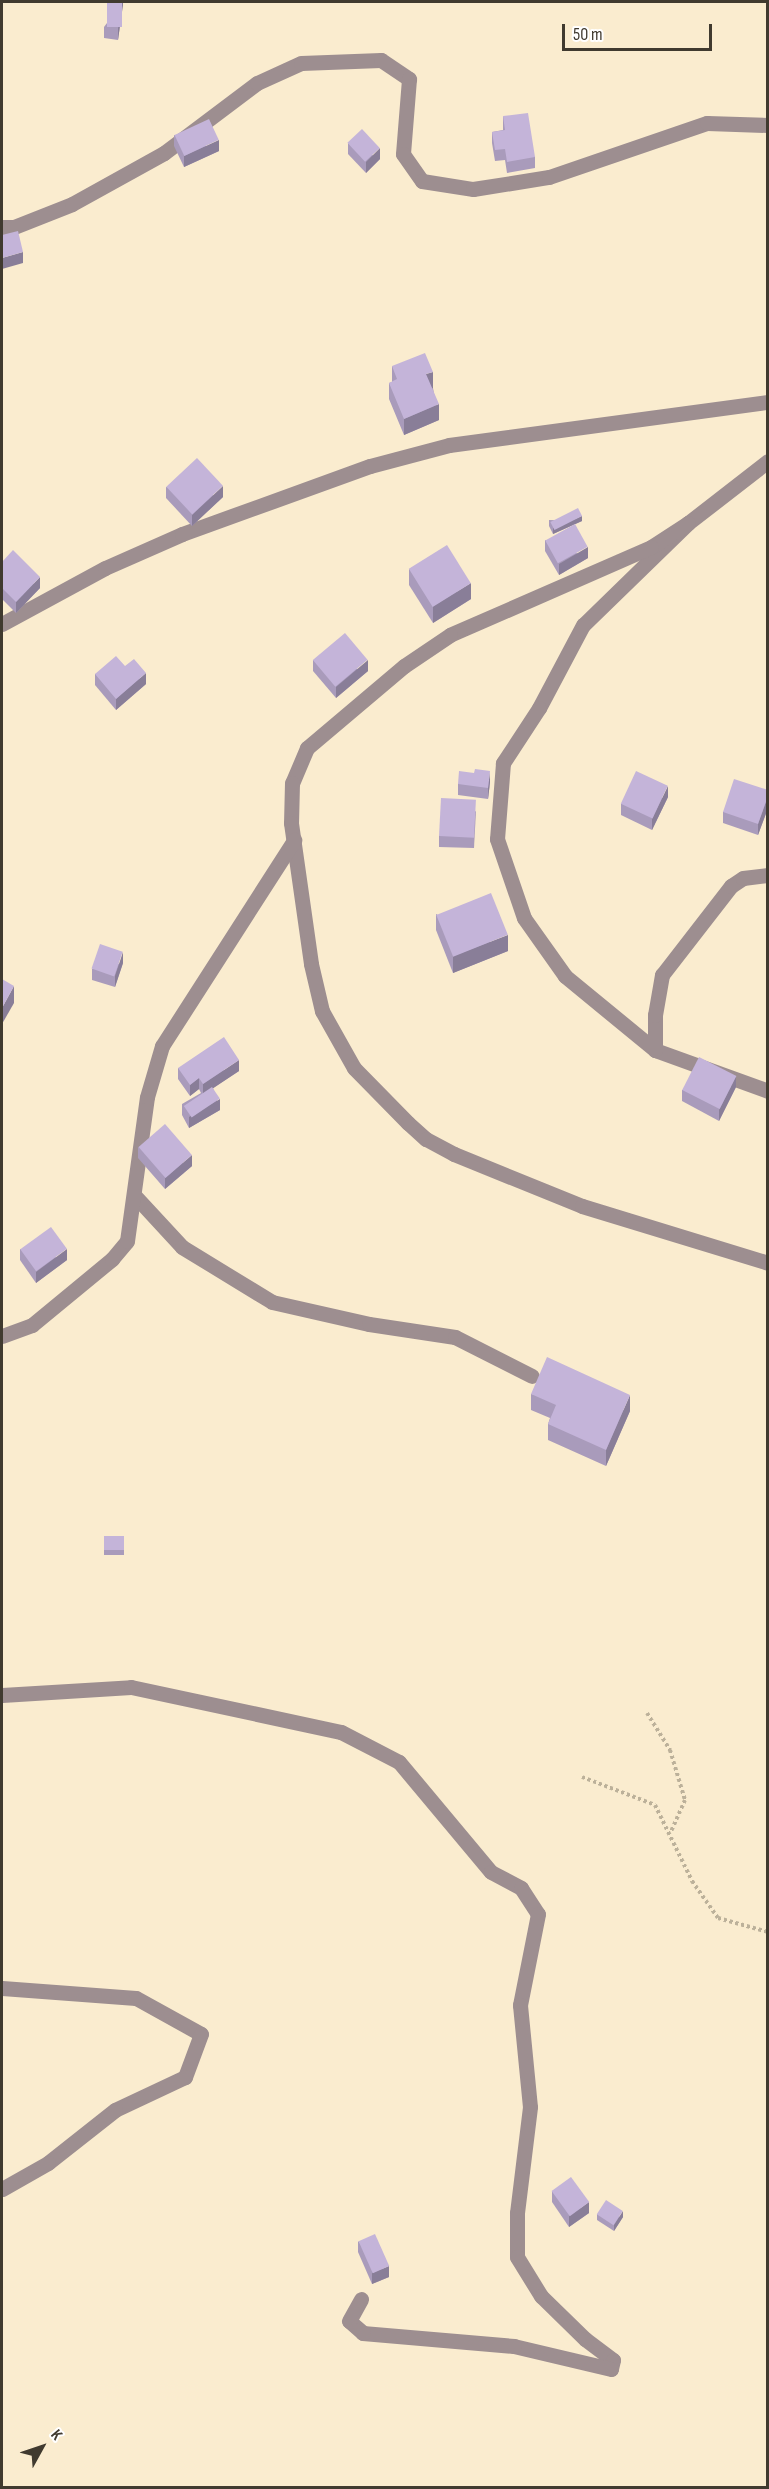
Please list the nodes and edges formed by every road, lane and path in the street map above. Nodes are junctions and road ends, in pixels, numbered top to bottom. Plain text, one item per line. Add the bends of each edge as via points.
1 (768, 125) edge
2 (2, 227) edge
3 (768, 402) edge
4 (768, 462) edge
5 (688, 523) junction
6 (2, 624) edge
7 (294, 840) junction
8 (768, 875) edge
9 (655, 1050) junction
10 (768, 1091) edge
11 (135, 1196) junction
12 (768, 1263) edge
13 (2, 1336) edge
14 (532, 1376) dead end
15 (2, 1695) edge
16 (647, 1713) dead end
17 (582, 1777) dead end
18 (670, 1833) junction
19 (768, 1932) edge
20 (2, 1988) edge
21 (2, 2188) edge
22 (362, 2300) dead end

1 - 2 street via 707,123 549,177 473,189 422,181 403,154 409,79 381,60 301,63 257,83 164,153 134,170 72,204 14,227
3 - 6 street via 449,446 370,466 182,534 105,568
4 - 5 street
5 - 7 street via 644,551 450,635 344,712 307,748 292,783
5 - 9 street via 583,625 539,708 503,763 497,838 524,918 565,976
7 - 11 street via 162,1046 147,1097
7 - 12 street via 311,964 322,1011 354,1068 408,1123 426,1139 454,1154 582,1206
8 - 9 street via 742,878 731,886 662,975 655,1015
9 - 10 street
11 - 13 street via 127,1241 112,1259 32,1325
11 - 14 street via 182,1247 272,1302 369,1324 455,1337
15 - 22 street via 131,1687 341,1732 399,1762 491,1872 520,1888 538,1914 520,2005 530,2107 517,2213 517,2257 541,2296 613,2360 611,2369 514,2346 363,2333 349,2321
16 - 18 path via 670,1750 685,1800
17 - 18 path via 655,1805
18 - 19 path via 692,1881 718,1918
20 - 21 street via 136,1998 201,2034 185,2078 115,2110 48,2163

